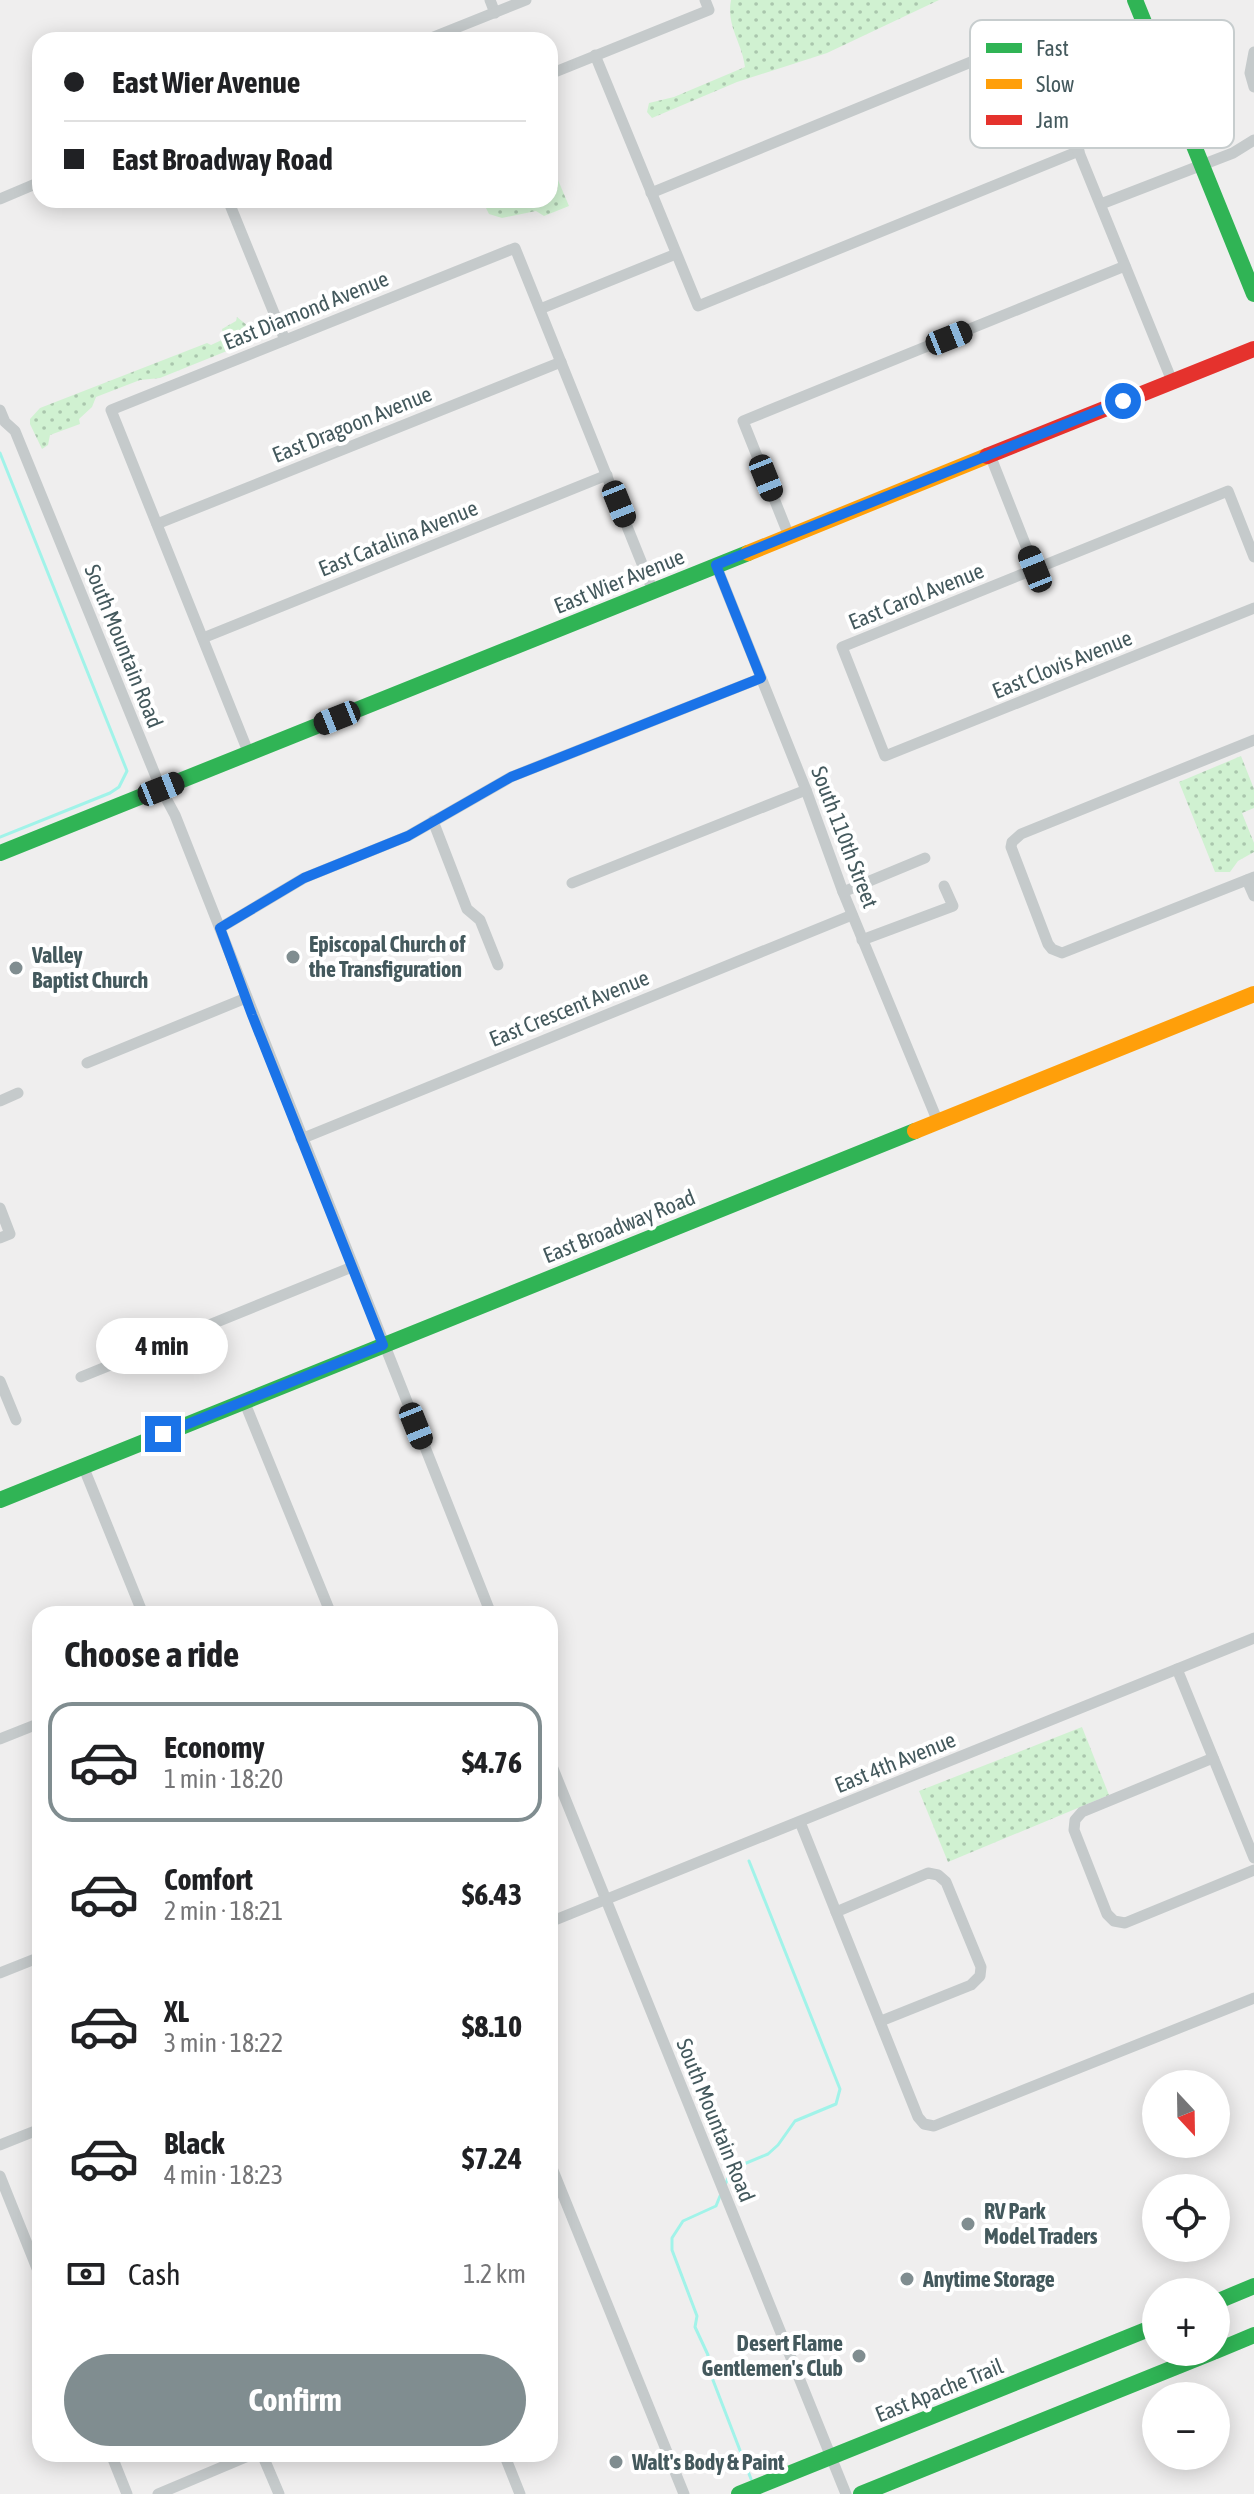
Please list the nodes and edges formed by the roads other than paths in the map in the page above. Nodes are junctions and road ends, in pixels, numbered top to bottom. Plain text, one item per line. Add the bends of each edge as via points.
1 (490, 0) edge
2 (526, 0) edge
3 (1135, 0) edge
4 (707, 5) edge
5 (495, 13) junction
6 (1143, 20) edge
7 (446, 32) edge
8 (1254, 52) edge
9 (595, 55) junction
10 (970, 62) edge
11 (558, 71) edge
12 (1254, 87) edge
13 (1254, 140) edge
14 (1078, 148) edge
15 (1195, 148) edge
16 (1079, 151) junction
17 (1202, 165) junction
18 (32, 185) edge
19 (651, 193) junction
20 (0, 199) edge
21 (1101, 204) junction
22 (234, 208) edge
23 (676, 254) junction
24 (1125, 266) junction
25 (1254, 294) edge
26 (540, 309) junction
27 (285, 340) junction
28 (1254, 349) edge
29 (561, 362) junction
30 (1172, 381) junction
31 (0, 410) edge
32 (990, 455) junction
33 (607, 475) junction
34 (157, 524) junction
35 (789, 536) junction
36 (1253, 552) edge
37 (716, 565) junction
38 (1035, 569) junction
39 (653, 591) junction
40 (1254, 608) edge
41 (203, 638) junction
42 (761, 678) junction
43 (1254, 740) edge
44 (249, 754) junction
45 (885, 756) joint
46 (161, 789) junction
47 (806, 790) junction
48 (433, 821) junction
49 (0, 853) edge
50 (925, 858) dead end
51 (1251, 878) edge
52 (572, 883) dead end
53 (944, 886) dead end
54 (843, 892) junction
55 (1254, 896) edge
56 (852, 915) junction
57 (220, 928) junction
58 (862, 940) junction
59 (498, 965) dead end
60 (1254, 994) edge
61 (246, 998) junction
62 (87, 1063) dead end
63 (18, 1093) dead end
64 (0, 1101) edge
65 (938, 1122) junction
66 (301, 1139) junction
67 (0, 1208) edge
68 (5, 1236) edge
69 (352, 1267) junction
70 (383, 1345) junction
71 (81, 1377) dead end
72 (0, 1381) edge
73 (244, 1401) junction
74 (16, 1420) dead end
75 (83, 1466) junction
76 (0, 1500) edge
77 (140, 1606) edge
78 (324, 1606) edge
79 (488, 1606) edge
80 (1254, 1638) edge
81 (1177, 1669) junction
82 (32, 1726) edge
83 (0, 1739) edge
84 (1213, 1758) junction
85 (558, 1781) edge
86 (800, 1822) junction
87 (1254, 1858) edge
88 (1254, 1870) edge
89 (606, 1900) junction
90 (836, 1912) junction
91 (558, 1919) edge
92 (32, 1960) edge
93 (0, 1973) edge
94 (1254, 1998) edge
95 (881, 2021) junction
96 (32, 2132) edge
97 (0, 2145) edge
98 (0, 2176) edge
99 (558, 2183) edge
100 (32, 2256) edge
101 (1254, 2286) edge
102 (1230, 2296) edge
103 (1142, 2332) edge
104 (1254, 2335) edge
105 (1230, 2345) edge
106 (1177, 2366) edge
107 (830, 2458) junction
108 (114, 2462) edge
109 (234, 2462) edge
110 (265, 2462) edge
111 (507, 2462) edge
112 (127, 2494) edge
113 (158, 2494) edge
114 (279, 2494) edge
115 (520, 2494) edge
116 (684, 2494) edge
117 (739, 2494) edge
118 (846, 2494) edge
119 (861, 2494) edge

1 - 5 street
2 - 5 street
3 - 6 main road
4 - 9 street
5 - 7 street
8 - 12 street
9 - 11 street
9 - 19 street
10 - 19 street
13 - 17 street
14 - 16 street
15 - 17 main road
16 - 21 street
16 - 23 street via 698,306
17 - 21 street
17 - 25 main road
18 - 20 street
19 - 23 street
21 - 24 street
22 - 27 street
23 - 26 street
24 - 30 street
24 - 35 street via 743,421
26 - 27 street, East Diamond Avenue via 515,248
26 - 29 street
27 - 34 street, East Diamond Avenue via 111,410
28 - 30 main road, East Wier Avenue
29 - 33 street
29 - 34 street, East Dragoon Avenue
30 - 32 main road, East Wier Avenue
31 - 46 street, South Mountain Road via 15,431
32 - 35 main road, East Wier Avenue
32 - 38 street
33 - 39 street
33 - 41 street, East Catalina Avenue
34 - 41 street
35 - 37 main road, East Wier Avenue
36 - 38 street, East Carol Avenue via 1228,491
37 - 39 main road, East Wier Avenue
37 - 42 street, South 110th Street
38 - 45 street, East Carol Avenue via 842,647
39 - 44 main road, East Wier Avenue
40 - 45 street, East Clovis Avenue
41 - 44 street
42 - 47 street, South 110th Street
42 - 48 street via 511,777
43 - 51 street via 1021,834 1012,842 1011,853 1048,944 1057,952
44 - 46 main road, East Wier Avenue
46 - 49 main road, East Wier Avenue
46 - 57 street, South Mountain Road
47 - 52 street
47 - 54 street, South 110th Street
48 - 57 street via 304,878
48 - 59 street via 467,909 480,920
50 - 54 street
51 - 55 street
53 - 58 street via 953,906
54 - 56 street, South 110th Street
56 - 58 street, South 110th Street
56 - 66 street, East Crescent Avenue
57 - 61 street, South Mountain Road
58 - 65 street, South 110th Street
60 - 65 main road, East Broadway Road
61 - 62 street
61 - 66 street, South Mountain Road
63 - 64 street
65 - 70 main road, East Broadway Road
66 - 69 street, South Mountain Road
67 - 68 street
69 - 70 street, South Mountain Road
69 - 71 street
70 - 73 main road, East Broadway Road
70 - 79 street, South Mountain Road
72 - 74 street
73 - 75 main road, East Broadway Road
73 - 78 street
75 - 76 main road, East Broadway Road
75 - 77 street
80 - 81 street, East 4th Avenue
81 - 84 street
81 - 86 street, East 4th Avenue
82 - 83 street
84 - 87 street
84 - 88 street via 1082,1812 1074,1830 1079,1844 1107,1914 1125,1923
85 - 89 street, South Mountain Road
86 - 89 street, East 4th Avenue
86 - 90 street
89 - 91 street, East 4th Avenue
89 - 107 street, South Mountain Road
90 - 95 street
90 - 95 street via 928,1873 946,1882 981,1967 980,1976 971,1985
92 - 93 street
94 - 95 street via 934,2126 918,2117
96 - 97 street
98 - 100 street
99 - 116 street
101 - 102 main road
103 - 107 main road, East Apache Trail
104 - 105 main road
106 - 119 main road
107 - 117 main road, East Apache Trail
107 - 118 street, South Mountain Road
108 - 112 street
109 - 113 street
110 - 114 street
111 - 115 street

